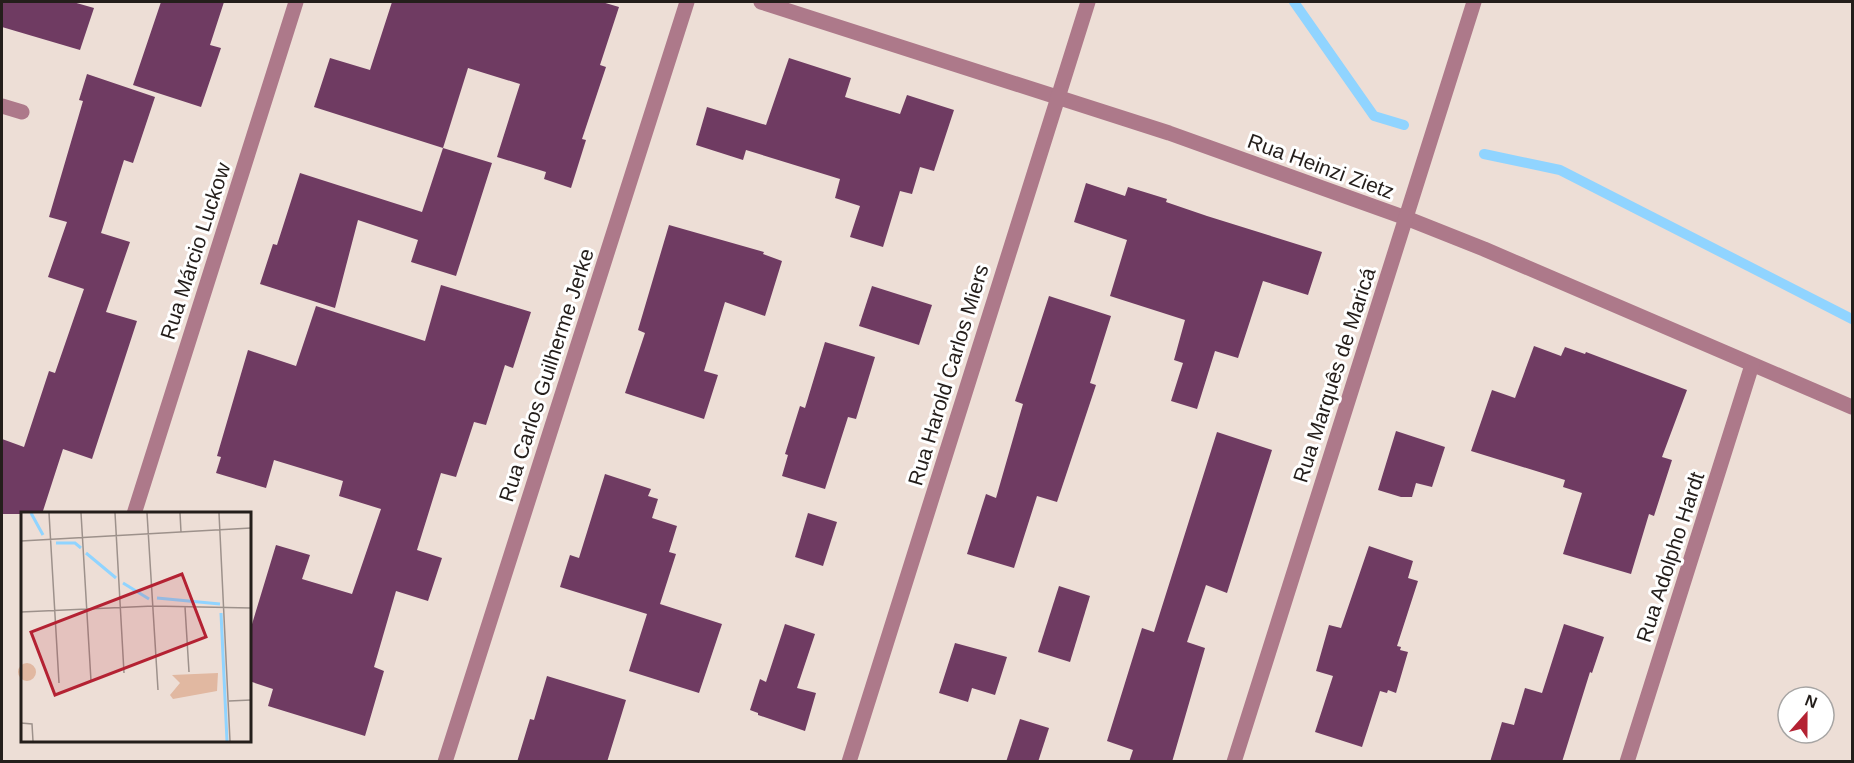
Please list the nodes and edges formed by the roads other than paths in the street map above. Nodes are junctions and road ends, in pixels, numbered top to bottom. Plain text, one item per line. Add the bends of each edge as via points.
1 (296, 2) edge
2 (687, 2) edge
3 (761, 2) edge
4 (1088, 2) edge
5 (1474, 2) edge
6 (1058, 97) junction
7 (2, 106) edge
8 (22, 112) dead end
9 (1406, 218) junction
10 (1752, 365) junction
11 (1852, 407) edge
12 (135, 512) edge
13 (445, 762) edge
14 (849, 762) edge
15 (1234, 762) edge
16 (1627, 762) edge

1 - 12 street, Rua Márcio Luckow
2 - 13 street, Rua Carlos Guilherme Jerke
3 - 6 street, Rua Heinzi Zietz
4 - 6 street, Rua Harold Carlos Miers
5 - 9 street, Rua Marquês de Maricá
6 - 9 street, Rua Heinzi Zietz
6 - 14 street, Rua Harold Carlos Miers
7 - 8 street
9 - 10 street, Rua Heinzi Zietz
9 - 15 street, Rua Marquês de Maricá
10 - 11 street, Rua Heinzi Zietz
10 - 16 street, Rua Adolpho Hardt

